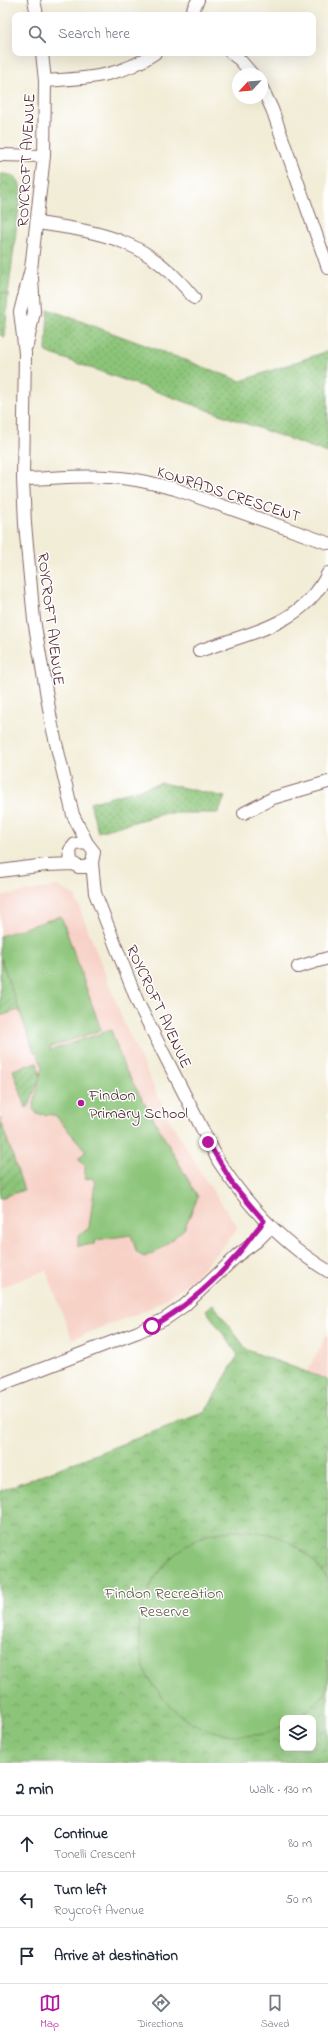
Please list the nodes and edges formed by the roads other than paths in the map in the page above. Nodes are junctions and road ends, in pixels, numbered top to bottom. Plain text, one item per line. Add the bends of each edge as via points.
1 (34, 0) edge
2 (198, 0) edge
3 (36, 12) edge
4 (192, 12) edge
5 (42, 56) edge
6 (150, 56) edge
7 (235, 56) edge
8 (247, 68) edge
9 (45, 81) junction
10 (268, 101) edge
11 (0, 155) edge
12 (44, 156) junction
13 (38, 223) junction
14 (328, 268) edge
15 (194, 298) dead end
16 (23, 480) junction
17 (328, 543) edge
18 (328, 573) edge
19 (198, 651) dead end
20 (328, 782) edge
21 (244, 812) dead end
22 (73, 815) junction
23 (87, 843) junction
24 (72, 858) junction
25 (92, 863) junction
26 (0, 872) edge
27 (96, 893) junction
28 (328, 958) edge
29 (298, 968) dead end
30 (267, 1224) junction
31 (328, 1271) edge
32 (0, 1385) edge

1 - 3 street
2 - 4 street
5 - 9 street, ROYCROFT AVENUE
6 - 9 street via 133,66 105,76
7 - 8 street
9 - 12 street, ROYCROFT AVENUE
10 - 14 street
11 - 12 street
12 - 13 street, ROYCROFT AVENUE
13 - 15 street via 125,241 170,270
13 - 16 street, ROYCROFT AVENUE via 32,269 20,312 25,353
16 - 17 street, KONRADS CRESCENT via 100,477 129,479 175,489
16 - 22 street, ROYCROFT AVENUE via 29,574 43,678
18 - 19 street via 314,596 301,610 284,620
20 - 21 street via 273,798
22 - 23 street, ROYCROFT AVENUE
22 - 24 street, ROYCROFT AVENUE
23 - 24 street via 75,844
23 - 25 street via 94,852
24 - 25 street via 82,868
24 - 26 street
24 - 27 street, ROYCROFT AVENUE
25 - 27 street, ROYCROFT AVENUE
27 - 30 street, ROYCROFT AVENUE via 138,1003 208,1142 234,1186
28 - 29 street
30 - 31 street, ROYCROFT AVENUE via 298,1251
30 - 32 street via 185,1305 165,1319 138,1332

